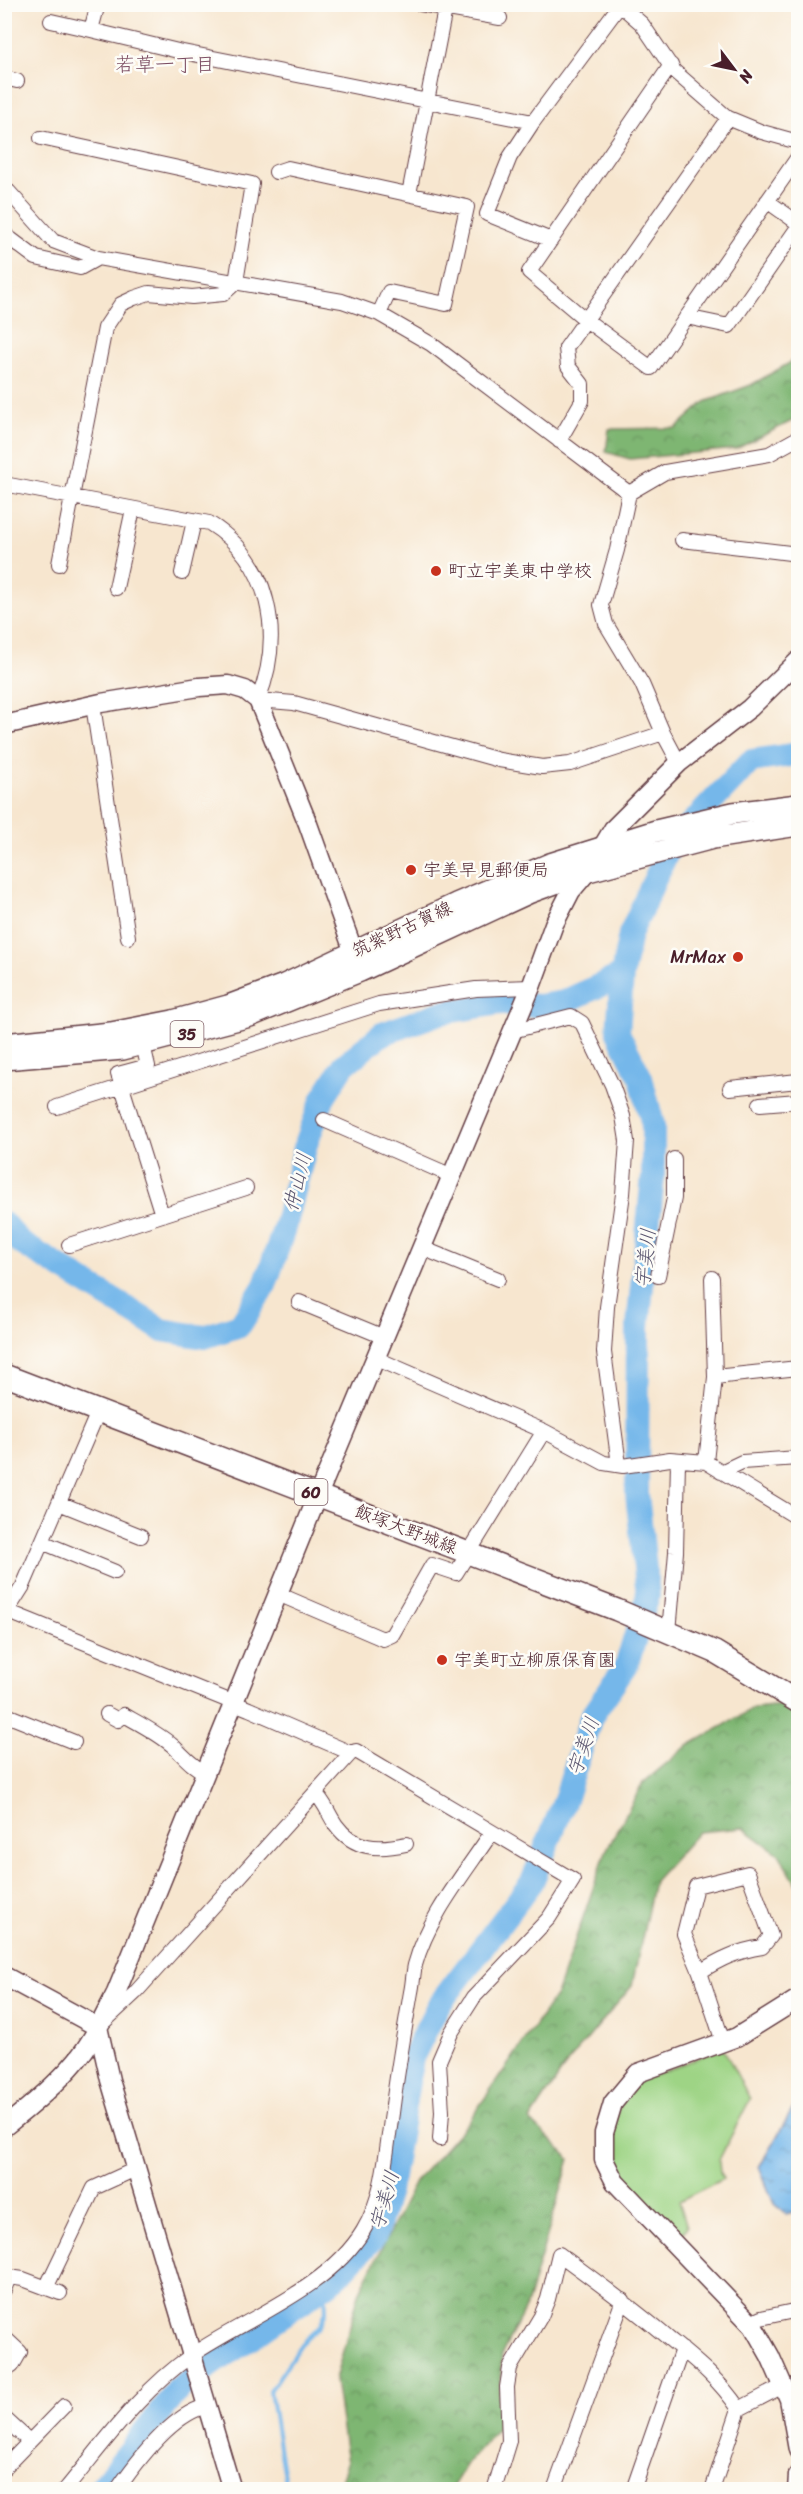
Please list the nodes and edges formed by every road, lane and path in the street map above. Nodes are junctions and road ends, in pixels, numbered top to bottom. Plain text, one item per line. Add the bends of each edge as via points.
1 (98, 4) edge
2 (420, 4) edge
3 (620, 5) edge
4 (445, 9) junction
5 (501, 18) dead end
6 (51, 21) dead end
7 (91, 30) junction
8 (671, 65) junction
9 (426, 101) junction
10 (728, 118) junction
11 (533, 122) junction
12 (41, 138) dead end
13 (798, 142) edge
14 (798, 157) edge
15 (276, 172) dead end
16 (4, 190) edge
17 (409, 195) junction
18 (767, 201) junction
19 (798, 225) edge
20 (4, 234) edge
21 (551, 240) junction
22 (98, 258) junction
23 (236, 282) junction
24 (379, 314) junction
25 (686, 317) junction
26 (586, 320) junction
27 (798, 438) edge
28 (559, 441) junction
29 (4, 484) edge
30 (629, 493) junction
31 (71, 497) junction
32 (134, 509) junction
33 (194, 521) junction
34 (682, 540) dead end
35 (798, 554) edge
36 (59, 564) dead end
37 (182, 573) dead end
38 (116, 588) dead end
39 (798, 662) edge
40 (258, 700) junction
41 (93, 705) junction
42 (5, 723) edge
43 (663, 733) junction
44 (679, 763) junction
45 (798, 805) edge
46 (798, 825) edge
47 (602, 847) junction
48 (588, 871) junction
49 (128, 936) dead end
50 (357, 962) junction
51 (531, 987) junction
52 (513, 1028) junction
53 (4, 1044) edge
54 (143, 1045) junction
55 (4, 1059) edge
56 (798, 1081) edge
57 (121, 1088) junction
58 (730, 1088) dead end
59 (798, 1101) edge
60 (760, 1104) dead end
61 (57, 1107) dead end
62 (324, 1120) dead end
63 (674, 1159) dead end
64 (452, 1176) junction
65 (246, 1188) dead end
66 (162, 1215) junction
67 (69, 1245) dead end
68 (422, 1248) junction
69 (658, 1276) dead end
70 (712, 1278) dead end
71 (498, 1279) dead end
72 (299, 1302) dead end
73 (384, 1337) junction
74 (375, 1358) junction
75 (798, 1368) edge
76 (4, 1375) edge
77 (715, 1377) junction
78 (98, 1412) junction
79 (544, 1431) junction
80 (798, 1458) edge
81 (674, 1460) junction
82 (706, 1462) junction
83 (621, 1466) junction
84 (721, 1472) junction
85 (318, 1495) junction
86 (59, 1503) junction
87 (798, 1518) edge
88 (141, 1536) dead end
89 (42, 1542) junction
90 (470, 1553) junction
91 (115, 1572) dead end
92 (278, 1594) junction
93 (7, 1614) edge
94 (664, 1630) junction
95 (798, 1702) edge
96 (234, 1704) junction
97 (4, 1714) edge
98 (107, 1714) dead end
99 (74, 1742) dead end
100 (351, 1753) junction
101 (206, 1773) junction
102 (315, 1793) junction
103 (492, 1832) junction
104 (406, 1844) dead end
105 (700, 1972) junction
106 (4, 1976) edge
107 (798, 1999) edge
108 (98, 2027) junction
109 (723, 2042) junction
110 (4, 2127) edge
111 (440, 2139) dead end
112 (138, 2168) junction
113 (46, 2288) junction
114 (4, 2290) edge
115 (60, 2293) dead end
116 (623, 2300) junction
117 (798, 2310) edge
118 (750, 2323) junction
119 (4, 2337) edge
120 (681, 2349) junction
121 (194, 2358) junction
122 (4, 2370) edge
123 (783, 2386) junction
124 (208, 2403) junction
125 (64, 2406) dead end
126 (739, 2409) junction
127 (4, 2418) edge
128 (29, 2441) junction
129 (798, 2450) edge
130 (4, 2468) edge
131 (798, 2475) edge
132 (65, 2490) edge
133 (117, 2490) edge
134 (232, 2490) edge
135 (494, 2490) edge
136 (554, 2490) edge
137 (633, 2490) edge
138 (712, 2490) edge
139 (797, 2490) edge

1 - 7 street
2 - 4 street
3 - 8 street via 642,24
3 - 11 street
4 - 5 street
4 - 9 street
6 - 7 street
7 - 9 street
8 - 10 street
8 - 21 street
9 - 11 street
9 - 17 street
10 - 13 street
10 - 26 street
11 - 21 street via 510,157 487,214
12 - 23 street via 252,184
14 - 18 street
15 - 17 street via 288,168
16 - 22 street via 53,241
17 - 24 street via 467,207 446,304 389,292
18 - 19 street
18 - 25 street
19 - 25 street via 729,326
20 - 22 street via 36,258 80,268
21 - 26 street via 529,272
22 - 23 street
23 - 24 street via 342,301
23 - 31 street via 223,294 211,296 149,293 121,304 114,313 105,328
24 - 28 street via 431,344
25 - 26 street via 651,368
26 - 28 street via 566,348 568,366 582,384 582,401
27 - 30 street via 769,454 665,472
28 - 30 street
29 - 31 street
30 - 43 street via 601,605 606,624 642,684
31 - 32 street
31 - 36 street
32 - 33 street
32 - 38 street
33 - 37 street
33 - 40 street via 209,523 224,533 247,558 262,586 271,622 268,676
34 - 35 street
39 - 44 street via 750,708
40 - 41 street via 228,684
40 - 43 street via 294,703 499,760 542,767 570,764
40 - 50 street
41 - 42 street
41 - 49 street
43 - 44 street
44 - 47 street via 613,829
45 - 47 main road, 筑紫野古賀線 / 35 via 733,813
46 - 48 main road, 筑紫野古賀線 / 35 via 713,838
47 - 48 street
47 - 50 main road, 筑紫野古賀線 / 35 via 550,864 456,904
48 - 50 main road, 筑紫野古賀線 / 35
48 - 51 street via 571,891 554,924
50 - 53 main road, 筑紫野古賀線 / 35 via 173,1021 111,1034
50 - 54 main road, 筑紫野古賀線 / 35 via 250,1016
51 - 52 street
51 - 57 street via 476,989 379,1005
52 - 64 street
52 - 83 street via 571,1016 582,1023 623,1116 627,1141 626,1194 607,1307 604,1352
54 - 55 main road, 筑紫野古賀線 / 35
54 - 57 street via 148,1066 118,1074
56 - 58 street
57 - 61 street
57 - 66 street
59 - 60 street
62 - 64 street
63 - 69 street via 674,1198
64 - 68 street
65 - 66 street
66 - 67 street
68 - 71 street
68 - 73 street
70 - 77 street
72 - 73 street
73 - 74 street
74 - 79 street
74 - 85 street
75 - 77 street
76 - 78 main road, 飯塚大野城線 / 60
77 - 82 street
78 - 85 main road, 飯塚大野城線 / 60
78 - 86 street
79 - 83 street via 604,1463
79 - 90 street
80 - 84 street via 742,1462
81 - 82 street
81 - 83 street
81 - 94 street via 676,1552
82 - 84 street
84 - 87 street
85 - 90 main road, 飯塚大野城線 / 60
85 - 92 street
86 - 88 street
86 - 89 street
89 - 91 street
89 - 93 street
90 - 92 street via 456,1573 432,1564 392,1635 383,1639
90 - 94 main road, 飯塚大野城線 / 60
92 - 96 street
93 - 96 street
94 - 95 main road, 飯塚大野城線 / 60 via 715,1652
96 - 100 street
96 - 101 street
97 - 99 street
98 - 101 street via 118,1720 124,1715 156,1733 193,1767
100 - 102 street
100 - 103 street via 356,1751
101 - 108 street via 116,1993
102 - 104 street via 337,1826 359,1845 384,1849
102 - 108 street via 135,1993
103 - 111 street via 573,1881 549,1918 474,1997 451,2033 440,2061
103 - 121 street via 447,1900 415,1966 382,2178 376,2205 364,2230 339,2262
105 - 105 street via 724,1957 762,1947 771,1936 748,1873 696,1886 684,1934
105 - 109 street
106 - 108 street
107 - 109 street
108 - 110 street via 77,2060
108 - 112 street
109 - 118 street via 638,2073 614,2103 604,2133 604,2160 615,2182
112 - 113 street via 94,2188
112 - 121 street
113 - 114 street via 9,2277
113 - 115 street
116 - 120 street
116 - 135 street via 559,2254 548,2299 510,2368 509,2441
116 - 136 street
117 - 118 street
118 - 123 street
119 - 122 street via 20,2352 12,2366
120 - 126 street via 722,2384
120 - 137 street
121 - 124 street
121 - 132 street via 135,2404
123 - 126 street
123 - 129 street
124 - 133 street via 182,2417 163,2435
124 - 134 street
125 - 128 street
126 - 138 street
127 - 128 street
128 - 130 street
131 - 139 street

